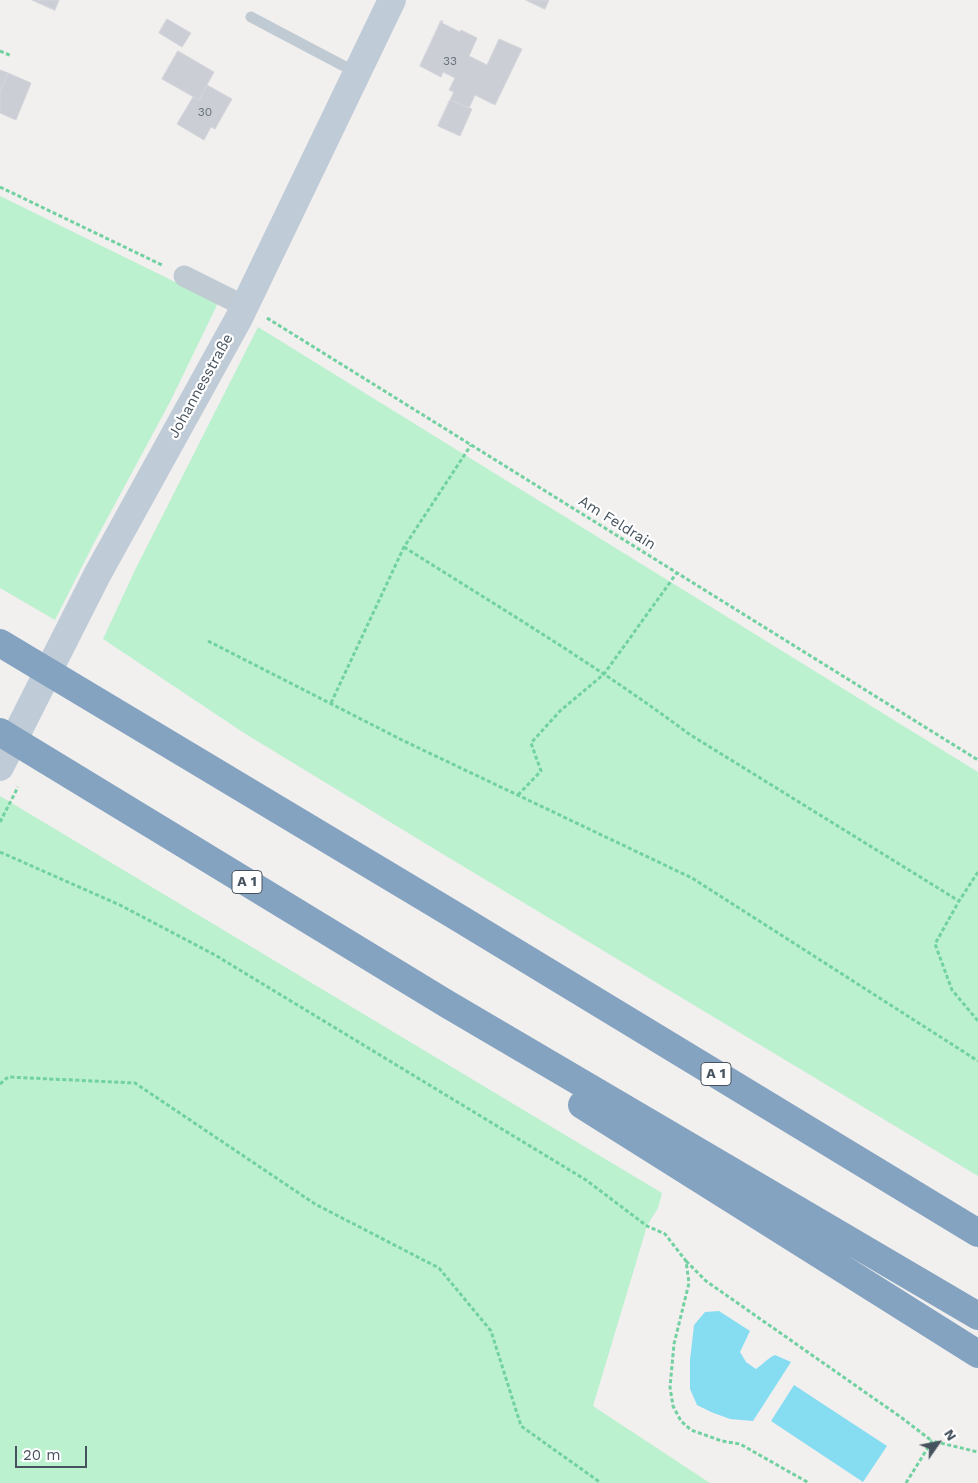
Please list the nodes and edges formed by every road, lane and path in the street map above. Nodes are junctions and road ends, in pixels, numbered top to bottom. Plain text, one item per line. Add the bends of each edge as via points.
1 (392, 0) edge
2 (251, 17) dead end
3 (0, 50) edge
4 (12, 56) dead end
5 (357, 72) junction
6 (0, 187) edge
7 (184, 276) joint
8 (244, 306) junction
9 (471, 445) junction
10 (404, 547) junction
11 (676, 574) junction
12 (208, 641) dead end
13 (0, 643) edge
14 (604, 674) junction
15 (331, 703) junction
16 (0, 732) edge
17 (978, 760) edge
18 (0, 768) edge
19 (518, 795) junction
20 (0, 852) edge
21 (978, 872) edge
22 (959, 900) junction
23 (475, 1021) junction
24 (978, 1022) edge
25 (978, 1060) edge
26 (0, 1084) edge
27 (978, 1233) edge
28 (686, 1261) junction
29 (978, 1316) edge
30 (978, 1354) edge
31 (932, 1441) junction
32 (978, 1452) edge
33 (601, 1483) edge
34 (809, 1483) edge
35 (906, 1483) edge

1 - 5 main road, Johannesstraße
2 - 5 lane
3 - 4 path
5 - 8 main road, Johannesstraße
6 - 7 path
7 - 8 street
8 - 9 path, Am Feldrain
8 - 18 main road, Johannesstraße via 90,589
9 - 10 path
9 - 11 path, Am Feldrain
10 - 14 path
10 - 15 path
11 - 14 path
11 - 17 path, Am Feldrain
12 - 15 path
13 - 27 highway, A 1
14 - 19 path via 560,711 531,743 541,771
14 - 22 path via 689,734
15 - 19 path
16 - 23 highway, A 1
19 - 25 path via 692,878
20 - 28 path via 120,905 215,955 586,1180 647,1226 665,1234
21 - 22 path
22 - 24 path via 934,944 952,990
23 - 29 highway, A 1
23 - 30 highway via 488,1046
26 - 33 path via 8,1077 135,1083 315,1204 439,1268 491,1331 520,1426
28 - 31 path via 706,1281
28 - 34 path via 688,1282 674,1344 670,1387 673,1406 681,1421 691,1430 740,1444
31 - 32 path
31 - 35 path

